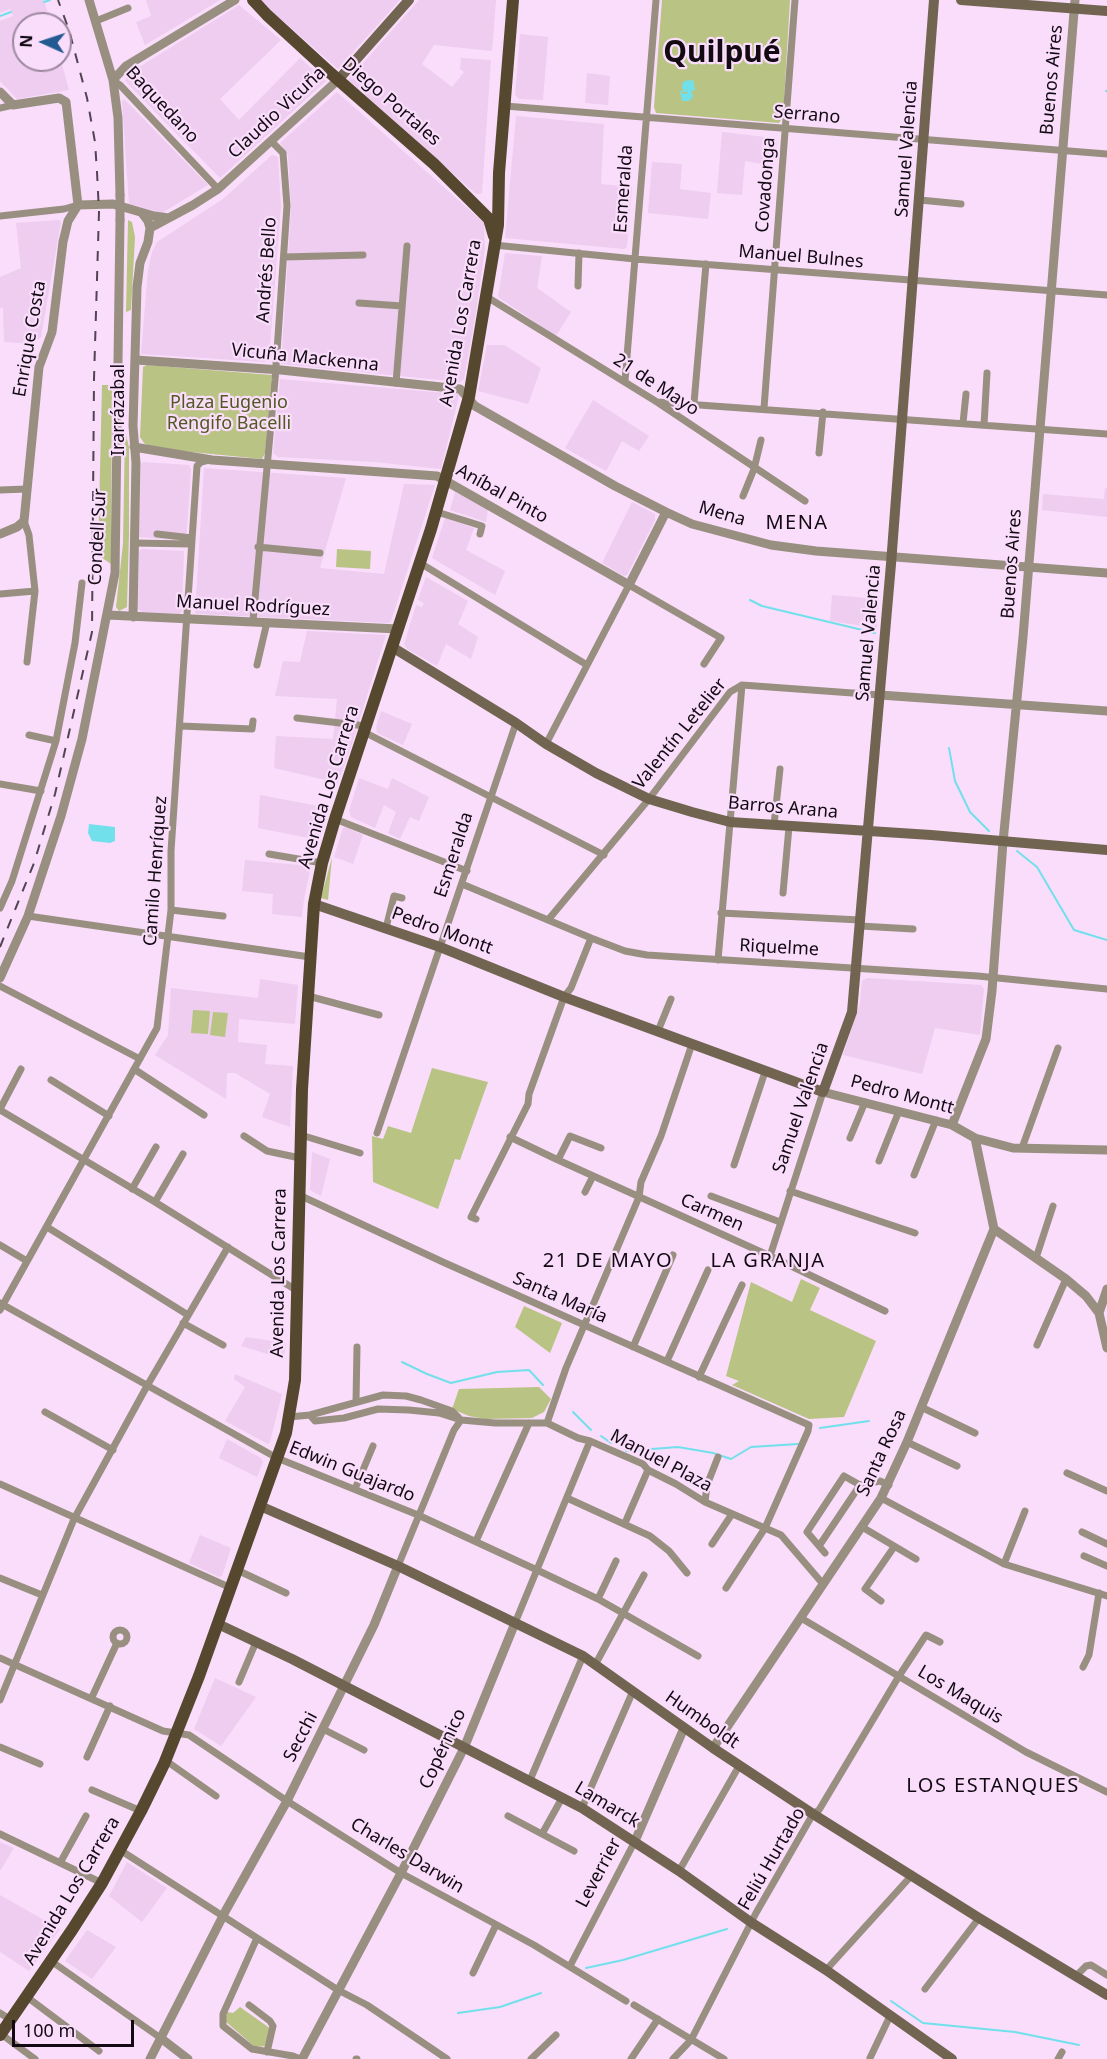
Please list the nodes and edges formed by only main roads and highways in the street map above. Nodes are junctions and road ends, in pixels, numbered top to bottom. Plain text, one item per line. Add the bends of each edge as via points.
1 (253, 0) edge
2 (408, 0) edge
3 (513, 0) edge
4 (934, 0) edge
5 (961, 0) edge
6 (977, 1) edge
7 (1023, 2) edge
8 (1074, 4) edge
9 (1107, 11) edge
10 (338, 80) junction
11 (499, 173) junction
12 (474, 203) junction
13 (494, 241) junction
14 (392, 647) junction
15 (867, 832) junction
16 (1107, 850) edge
17 (314, 904) junction
18 (823, 1092) joint
19 (260, 1506) junction
20 (219, 1623) junction
21 (1107, 1995) edge
22 (5, 2017) edge
23 (1, 2035) edge
24 (952, 2059) edge

1 - 10 main road, Diego Portales
2 - 10 main road, Claudio Vicuña
3 - 11 main road, Avenida Los Carrera
4 - 15 main road, Samuel Valencia
5 - 6 main road
6 - 7 main road
7 - 8 main road
8 - 9 main road
10 - 12 main road, Diego Portales
11 - 12 main road via 492,201
11 - 13 main road, Avenida Los Carrera
12 - 13 main road, Diego Portales via 490,221
13 - 14 main road, Avenida Los Carrera via 468,397 437,512
14 - 15 main road, Barros Arana via 596,774 649,799 730,822
14 - 17 main road, Avenida Los Carrera via 335,819
15 - 16 main road, Barros Arana
15 - 18 main road, Samuel Valencia via 852,1012
17 - 18 main road, Pedro Montt via 440,947
17 - 19 main road, Avenida Los Carrera via 300,1158 295,1380 289,1416
19 - 20 main road, Avenida Los Carrera
19 - 21 main road, Humboldt via 398,1566 583,1656 813,1814
20 - 22 main road, Avenida Los Carrera via 165,1760 120,1850 27,1997
20 - 24 main road, Lamarck via 582,1808
22 - 23 main road, Avenida Los Carrera

